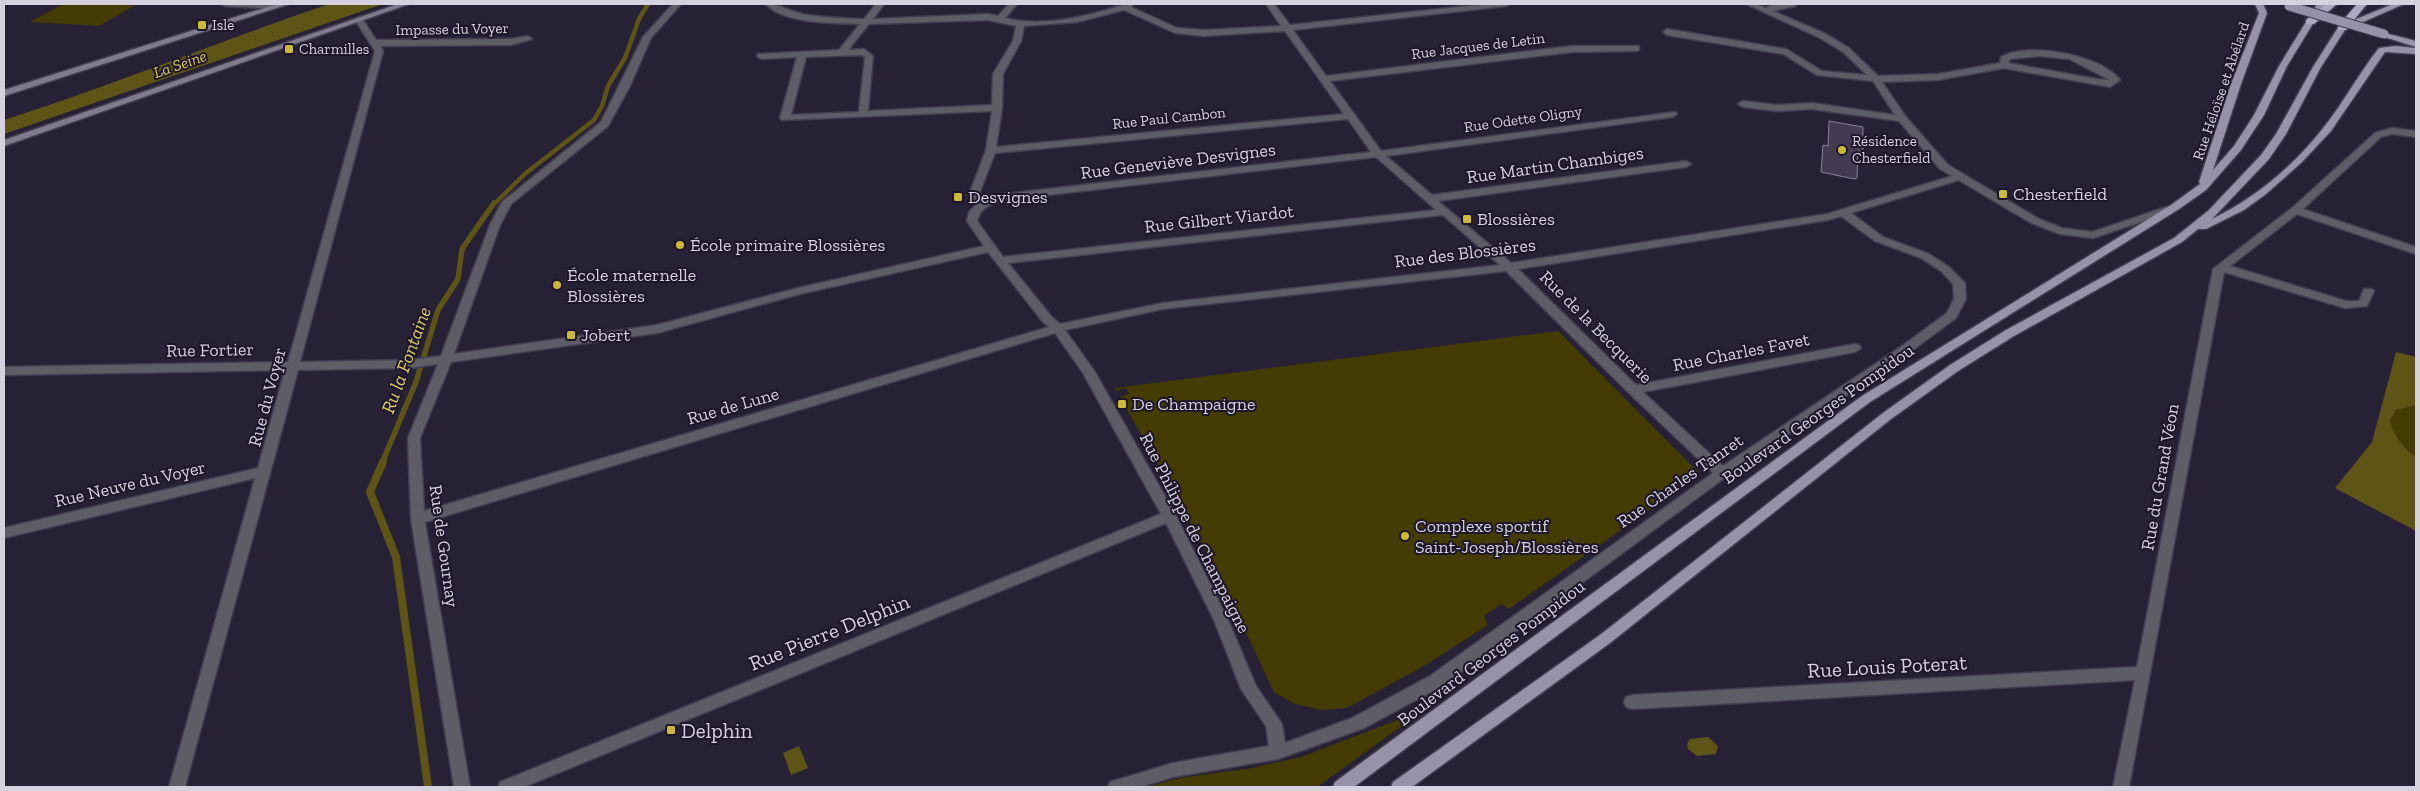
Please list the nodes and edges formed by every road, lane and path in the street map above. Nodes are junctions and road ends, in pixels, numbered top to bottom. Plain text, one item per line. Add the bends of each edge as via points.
1 (225, 4) edge
2 (285, 4) edge
3 (405, 4) edge
4 (677, 4) edge
5 (770, 4) edge
6 (880, 4) edge
7 (1013, 4) edge
8 (1134, 4) edge
9 (1270, 4) edge
10 (1506, 4) edge
11 (1750, 4) edge
12 (1792, 4) edge
13 (2259, 4) edge
14 (2305, 4) edge
15 (2321, 4) edge
16 (2332, 4) edge
17 (2362, 4) edge
18 (2400, 4) edge
19 (2286, 5) edge
20 (275, 7) junction
21 (1124, 7) junction
22 (1768, 11) junction
23 (1001, 18) junction
24 (359, 20) junction
25 (866, 21) junction
26 (2310, 22) junction
27 (1020, 25) junction
28 (1287, 28) junction
29 (2342, 28) junction
30 (2386, 31) junction
31 (1667, 32) dead end
32 (2416, 36) edge
33 (528, 39) dead end
34 (376, 43) junction
35 (2416, 44) edge
36 (1636, 48) dead end
37 (2416, 51) edge
38 (842, 52) junction
39 (761, 56) dead end
40 (802, 56) junction
41 (2004, 65) junction
42 (1876, 78) junction
43 (1324, 79) junction
44 (4, 93) edge
45 (1743, 104) dead end
46 (997, 108) junction
47 (862, 114) junction
48 (1672, 114) dead end
49 (1349, 116) junction
50 (1902, 119) junction
51 (2416, 134) edge
52 (4, 143) edge
53 (991, 150) junction
54 (1378, 154) junction
55 (1686, 164) dead end
56 (1960, 176) junction
57 (2202, 188) junction
58 (1428, 199) junction
59 (983, 204) junction
60 (2175, 208) junction
61 (2296, 210) junction
62 (1443, 212) junction
63 (1844, 213) junction
64 (2178, 240) junction
65 (991, 248) junction
66 (2416, 251) edge
67 (1000, 261) junction
68 (1508, 267) junction
69 (2221, 267) junction
70 (2368, 291) dead end
71 (1058, 328) junction
72 (1855, 348) dead end
73 (446, 359) junction
74 (293, 367) junction
75 (4, 371) edge
76 (1633, 390) junction
77 (264, 471) junction
78 (1722, 473) junction
79 (1169, 516) junction
80 (418, 519) junction
81 (4, 533) edge
82 (2144, 673) junction
83 (1632, 702) dead end
84 (1278, 752) junction
85 (177, 787) edge
86 (462, 787) edge
87 (506, 787) edge
88 (1116, 787) edge
89 (1341, 787) edge
90 (1398, 787) edge
91 (2121, 787) edge

1 - 20 street
2 - 20 main road
3 - 24 main road
4 - 73 street, Rue de Gournay via 646,37 605,124 508,202 495,225
5 - 25 street via 785,14 803,18
6 - 25 street
7 - 23 street
8 - 21 street
9 - 28 street, Rue de la Becquerie
10 - 28 street
11 - 22 street
12 - 22 street via 1772,7
13 - 57 main road, Rue Héloïse et Abélard via 2264,13 2236,84
14 - 30 main road
15 - 26 main road, Boulevard Georges Pompidou
16 - 26 highway
17 - 29 highway
18 - 29 main road
19 - 30 main road, bridge
20 - 44 main road
21 - 27 street via 1067,21
21 - 28 street via 1175,30 1190,33
22 - 42 street via 1846,50
23 - 25 street
23 - 27 street
24 - 34 street
24 - 52 main road
25 - 38 street
26 - 57 main road, Boulevard Georges Pompidou via 2238,148
27 - 46 street via 1016,41 998,74
28 - 43 street, Rue de la Becquerie
29 - 64 main road via 2265,157 2212,213
30 - 32 main road
30 - 35 main road
31 - 42 street via 1786,52 1820,72
33 - 34 street, Impasse du Voyer via 511,42
34 - 74 street, Rue du Voyer via 379,51
36 - 43 street, Rue Jacques de Letin via 1572,49
37 - 64 main road via 2382,50 2326,131 2307,152 2241,208
38 - 40 street
38 - 47 street via 864,52 869,56
39 - 40 street
40 - 47 street via 784,118
41 - 41 street via 2110,84 2116,80 2070,55 2049,51 2007,57
41 - 42 street via 1938,77
42 - 50 street
43 - 49 street, Rue de la Becquerie
45 - 50 street via 1776,108 1812,106
46 - 47 street
46 - 53 street
48 - 54 street, Rue Odette Oligny
49 - 53 street, Rue Paul Cambon
49 - 54 street, Rue de la Becquerie
50 - 56 street via 1944,167
51 - 61 street via 2392,131 2378,134
53 - 59 street via 974,195
54 - 58 street, Rue de la Becquerie
54 - 59 street, Rue Geneviève Desvignes via 1004,197
55 - 58 street, Rue Martin Chambiges
56 - 60 street via 2035,221 2060,230 2093,235
56 - 63 street, Rue des Blossières
57 - 60 main road, Boulevard Georges Pompidou
58 - 62 street, Rue de la Becquerie
59 - 65 street, Rue Philippe de Champaigne via 974,212 972,221
60 - 89 main road, Boulevard Georges Pompidou via 1866,399
61 - 66 street
61 - 69 street
62 - 67 street, Rue Gilbert Viardot
62 - 68 street, Rue de la Becquerie
63 - 68 street, Rue des Blossières
63 - 78 street, Rue Charles Tanret via 1879,239 1925,256 1945,269 1959,283 1960,299 1952,315 1906,349
64 - 90 main road via 2010,333 1954,368 1887,416 1605,639
65 - 67 street, Rue Philippe de Champaigne
65 - 73 street, Rue Fortier via 798,291 657,329
67 - 71 street, Rue Philippe de Champaigne
68 - 71 street, Rue des Blossières via 1163,306
68 - 76 street, Rue de la Becquerie
69 - 70 street via 2345,305 2363,304
69 - 82 street, Rue du Grand Véon via 2204,343
71 - 79 street, Rue Philippe de Champaigne via 1089,372
71 - 80 street, Rue de Lune
72 - 76 street, Rue Charles Favet
73 - 74 street, Rue Fortier via 410,364
73 - 80 street, Rue de Gournay via 414,438
74 - 75 street, Rue Fortier
74 - 77 street, Rue du Voyer
76 - 78 street, Rue de la Becquerie
77 - 81 street, Rue Neuve du Voyer
77 - 85 street, Rue du Voyer
78 - 84 street, Rue Charles Tanret via 1436,681 1358,722
79 - 84 street, Rue Philippe de Champaigne via 1221,620 1249,689 1274,724
79 - 87 street, Rue Pierre Delphin
80 - 86 street, Rue de Gournay
82 - 83 street, Rue Louis Poterat
82 - 91 street, Rue du Grand Véon
84 - 88 street, Rue Charles Tanret via 1173,770

